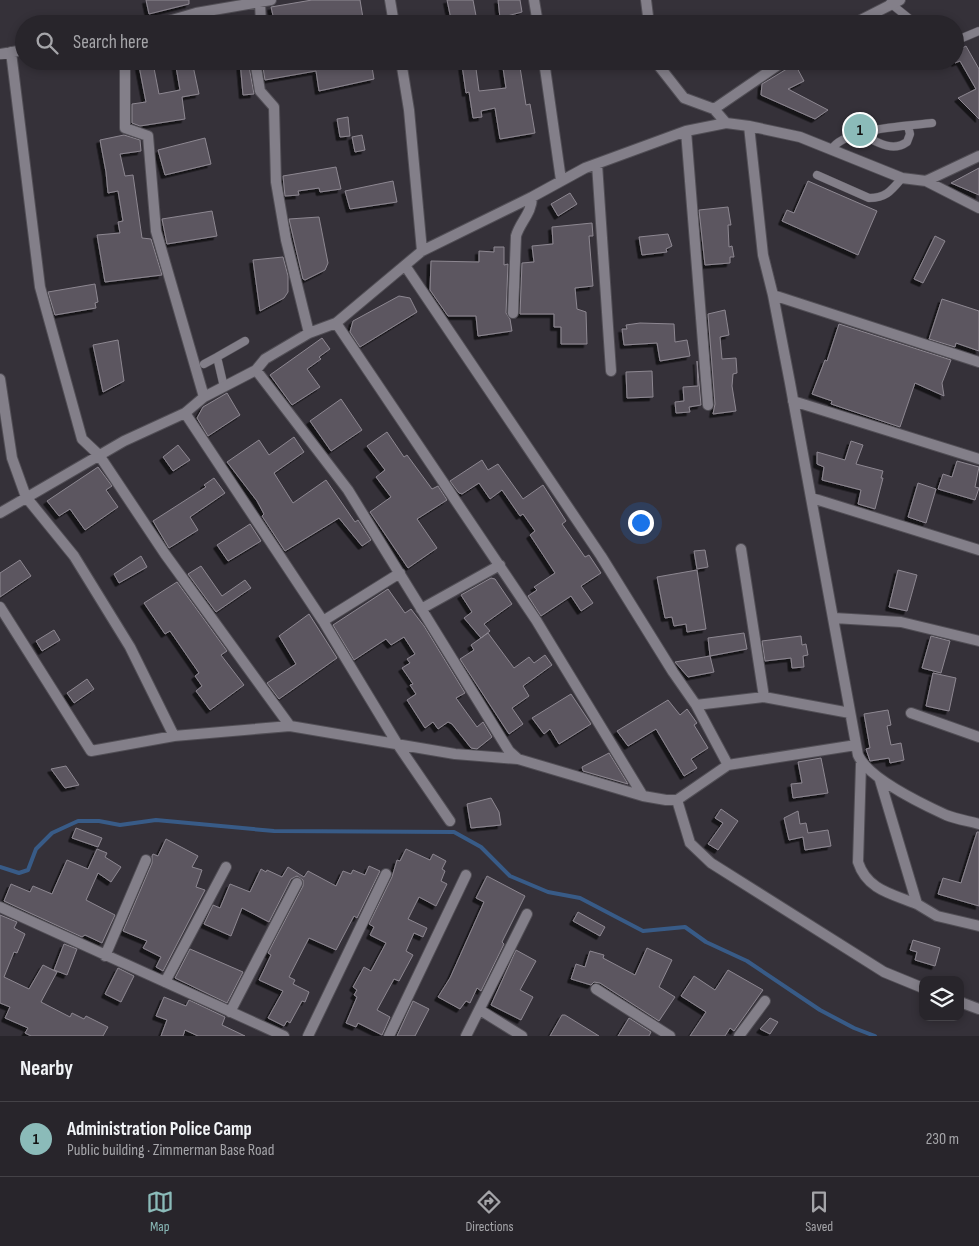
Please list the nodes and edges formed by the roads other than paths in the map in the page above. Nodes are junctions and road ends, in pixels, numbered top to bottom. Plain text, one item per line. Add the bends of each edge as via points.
1 (271, 0) edge
2 (390, 0) edge
3 (534, 0) edge
4 (646, 0) edge
5 (895, 2) edge
6 (260, 3) junction
7 (189, 15) edge
8 (261, 15) edge
9 (392, 15) edge
10 (536, 15) edge
11 (648, 15) edge
12 (870, 15) edge
13 (907, 15) edge
14 (979, 32) edge
15 (964, 38) edge
16 (15, 51) edge
17 (11, 52) junction
18 (0, 54) edge
19 (125, 70) edge
20 (256, 70) edge
21 (403, 70) edge
22 (545, 70) edge
23 (662, 70) edge
24 (771, 70) edge
25 (714, 109) junction
26 (726, 123) junction
27 (932, 123) dead end
28 (750, 126) junction
29 (908, 126) junction
30 (686, 132) junction
31 (861, 134) junction
32 (831, 150) junction
33 (979, 156) edge
34 (597, 164) junction
35 (816, 175) dead end
36 (902, 178) junction
37 (561, 180) junction
38 (926, 181) junction
39 (532, 197) junction
40 (979, 208) edge
41 (422, 251) junction
42 (406, 267) junction
43 (773, 294) junction
44 (513, 313) dead end
45 (336, 323) junction
46 (309, 334) junction
47 (245, 341) dead end
48 (217, 357) junction
49 (979, 362) edge
50 (204, 364) dead end
51 (256, 370) junction
52 (611, 371) dead end
53 (0, 379) edge
54 (224, 387) junction
55 (204, 398) junction
56 (794, 401) junction
57 (708, 405) dead end
58 (185, 413) junction
59 (99, 455) junction
60 (979, 459) edge
61 (26, 497) junction
62 (812, 498) junction
63 (0, 513) edge
64 (741, 549) dead end
65 (979, 550) edge
66 (500, 565) junction
67 (400, 573) junction
68 (0, 608) edge
69 (421, 609) junction
70 (834, 618) junction
71 (323, 621) junction
72 (979, 641) edge
73 (764, 697) junction
74 (696, 705) junction
75 (850, 713) junction
76 (911, 713) dead end
77 (290, 726) junction
78 (174, 736) junction
79 (979, 737) edge
80 (398, 745) junction
81 (856, 745) junction
82 (518, 759) junction
83 (862, 764) junction
84 (728, 765) junction
85 (880, 780) junction
86 (642, 796) junction
87 (677, 800) junction
88 (450, 821) dead end
89 (979, 824) edge
90 (146, 860) dead end
91 (226, 867) dead end
92 (386, 874) dead end
93 (466, 875) dead end
94 (297, 883) dead end
95 (917, 904) junction
96 (0, 907) edge
97 (527, 914) dead end
98 (979, 926) edge
99 (105, 956) junction
100 (165, 982) junction
101 (919, 986) edge
102 (596, 989) dead end
103 (765, 1001) dead end
104 (964, 1003) edge
105 (979, 1009) edge
106 (480, 1010) junction
107 (230, 1012) junction
108 (284, 1036) edge
109 (308, 1036) edge
110 (389, 1036) edge
111 (466, 1036) edge
112 (522, 1036) edge
113 (670, 1036) edge
114 (739, 1036) edge

1 - 6 street
2 - 9 street
3 - 10 street
4 - 11 street
5 - 12 street
5 - 13 lane
6 - 7 street
6 - 8 street
14 - 15 lane
16 - 17 street
17 - 18 street
17 - 59 street via 40,286 82,439
19 - 55 street via 125,128 148,136 156,231
20 - 46 street via 260,91 274,107 276,182 286,240
21 - 41 street via 410,110
22 - 37 street
23 - 25 street via 684,98
24 - 25 street
25 - 26 street
26 - 28 street
26 - 30 street
27 - 29 lane
28 - 32 street via 800,137
28 - 43 street via 763,256
29 - 31 lane
29 - 31 lane via 907,142 897,146 885,146
30 - 34 street
30 - 57 street
31 - 32 lane via 840,139
32 - 36 street
33 - 38 street
34 - 37 street
34 - 52 street
35 - 36 lane via 878,199 888,195
36 - 38 street
37 - 39 street
38 - 40 street
39 - 41 street
39 - 44 street via 532,207 518,227 516,236
41 - 42 street
42 - 45 street
42 - 74 street via 601,556
43 - 49 street
43 - 56 street
45 - 46 street
45 - 66 street
46 - 51 street via 265,359
47 - 48 lane
48 - 50 lane
48 - 54 lane
51 - 54 street
51 - 67 street via 348,490
53 - 61 street via 12,458
54 - 55 street
55 - 58 street
56 - 60 street
56 - 62 street
58 - 59 street
58 - 71 street
59 - 61 street
59 - 77 street via 165,554
61 - 63 street
61 - 78 street via 74,556 130,647
62 - 65 street
62 - 70 street
64 - 73 street
66 - 69 street
66 - 86 street
67 - 69 street
67 - 71 street
68 - 78 street via 91,751
69 - 82 street via 509,751
70 - 72 street via 901,622
70 - 75 street
71 - 80 street
73 - 74 street
73 - 75 street
74 - 84 street
75 - 81 street
76 - 79 street
77 - 78 street
77 - 80 street
80 - 82 street
80 - 88 street
81 - 83 street
81 - 84 street
82 - 86 street
83 - 85 street
83 - 95 street via 858,862 862,875 874,888
84 - 87 street
85 - 89 street via 946,815
85 - 95 street
86 - 87 street
87 - 101 street via 690,843 711,863 884,972
90 - 99 street
91 - 100 street
92 - 109 street
93 - 110 street
94 - 107 street
95 - 98 street via 937,916
96 - 99 street
97 - 106 street
99 - 100 street
100 - 107 street
102 - 113 street
103 - 114 street
104 - 105 street
106 - 111 street
106 - 112 street
107 - 108 street

